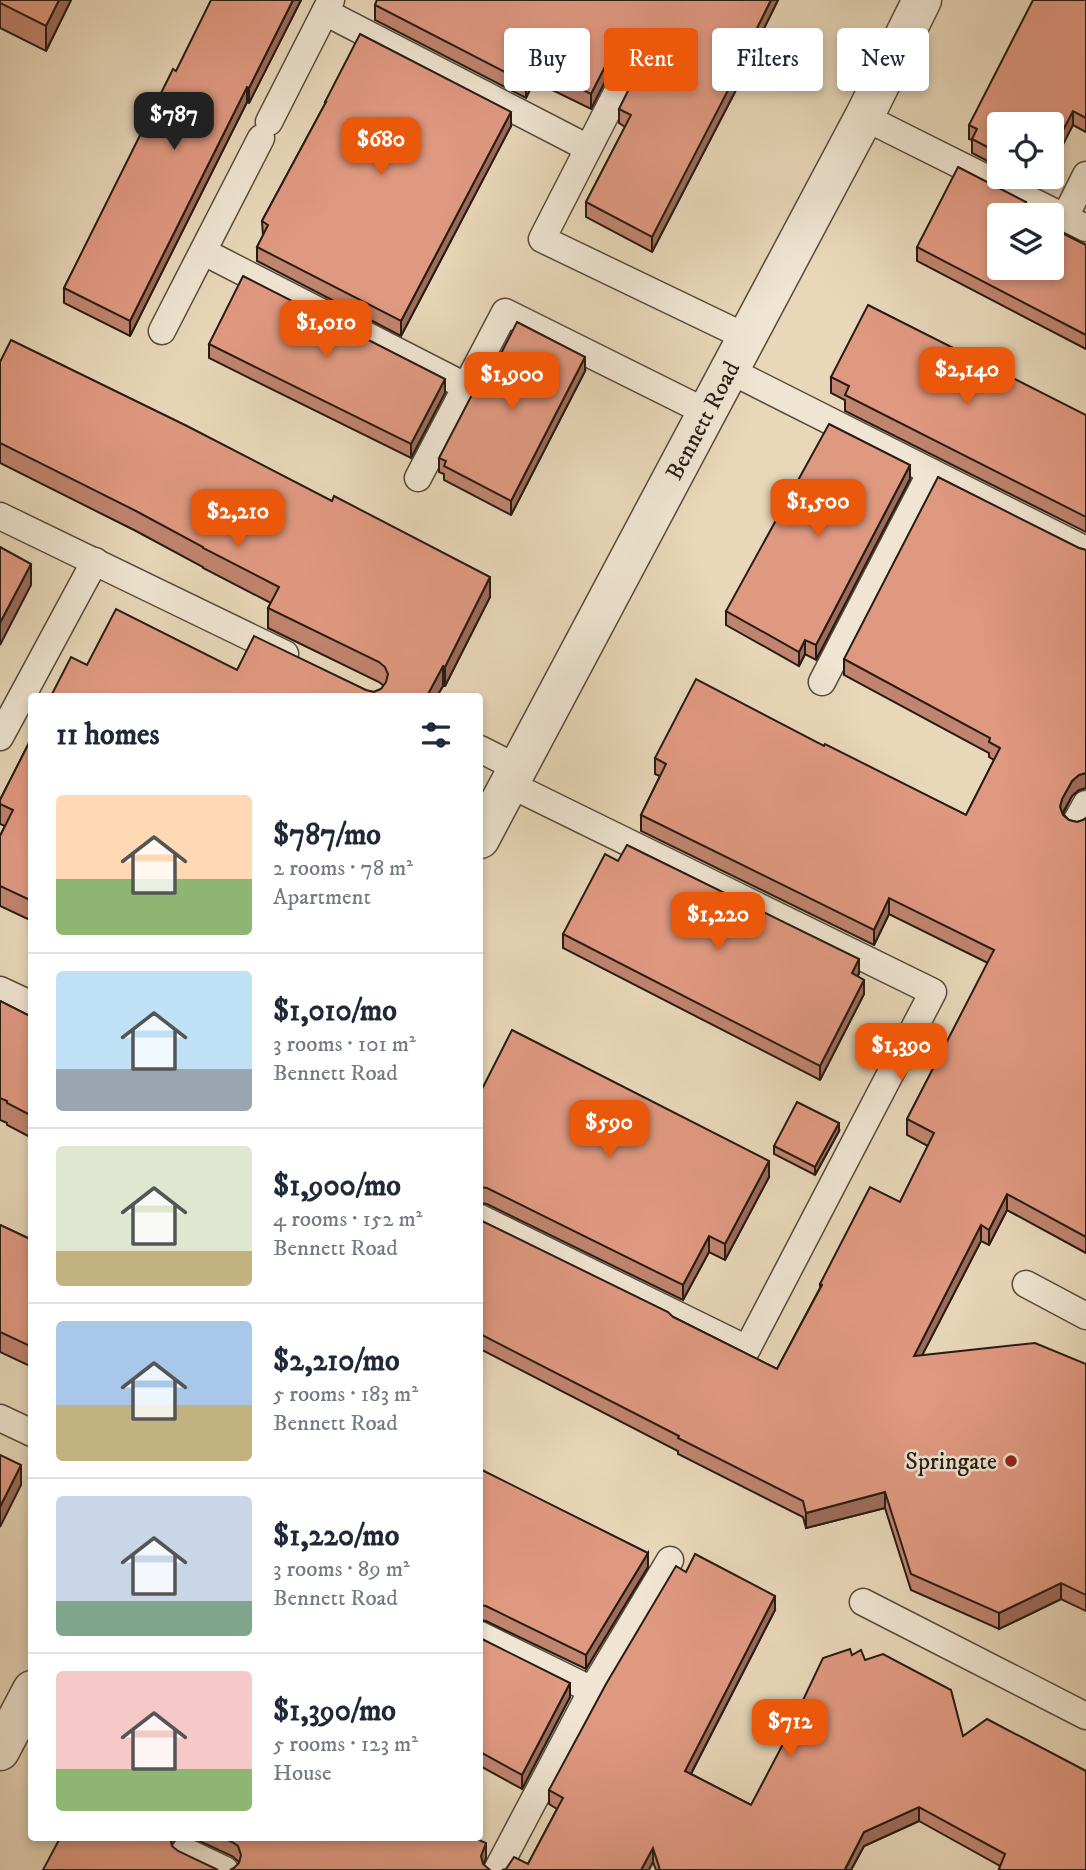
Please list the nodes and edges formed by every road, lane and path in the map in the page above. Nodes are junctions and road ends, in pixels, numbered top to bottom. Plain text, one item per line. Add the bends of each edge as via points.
1 (922, 0) edge
2 (328, 6) edge
3 (618, 91) edge
4 (864, 117) junction
5 (588, 148) junction
6 (1086, 175) edge
7 (1075, 222) edge
8 (204, 252) junction
9 (162, 331) dead end
10 (746, 337) junction
11 (729, 370) junction
12 (467, 387) junction
13 (706, 412) junction
14 (931, 472) junction
15 (418, 478) dead end
16 (0, 516) edge
17 (1086, 550) edge
18 (95, 561) junction
19 (306, 664) edge
20 (822, 682) dead end
21 (0, 737) edge
22 (483, 751) edge
23 (513, 776) junction
24 (483, 833) edge
25 (0, 990) edge
26 (28, 1003) edge
27 (483, 1219) edge
28 (1026, 1284) dead end
29 (1086, 1316) edge
30 (0, 1418) edge
31 (28, 1431) edge
32 (670, 1560) dead end
33 (863, 1602) dead end
34 (483, 1636) edge
35 (592, 1690) junction
36 (28, 1698) edge
37 (1086, 1716) edge
38 (0, 1751) edge
39 (184, 1853) edge
40 (225, 1870) edge
41 (497, 1870) edge

1 - 4 street, Bennett Road
2 - 5 lane
2 - 8 lane
3 - 5 lane
4 - 7 lane
4 - 10 street, Bennett Road
5 - 10 lane via 542,239
6 - 7 lane
8 - 9 lane
8 - 12 lane
10 - 11 street, Bennett Road
11 - 13 street, Bennett Road
11 - 14 lane
12 - 13 lane via 505,312
12 - 15 lane
13 - 23 street, Bennett Road
14 - 17 lane
14 - 20 lane
16 - 18 lane
18 - 19 lane
18 - 21 lane
22 - 23 lane
23 - 24 street, Bennett Road
23 - 27 lane via 933,992 747,1349
25 - 26 lane
28 - 29 lane
30 - 31 lane
32 - 35 lane
33 - 37 lane
34 - 35 lane
35 - 41 lane
36 - 38 street
39 - 40 lane

